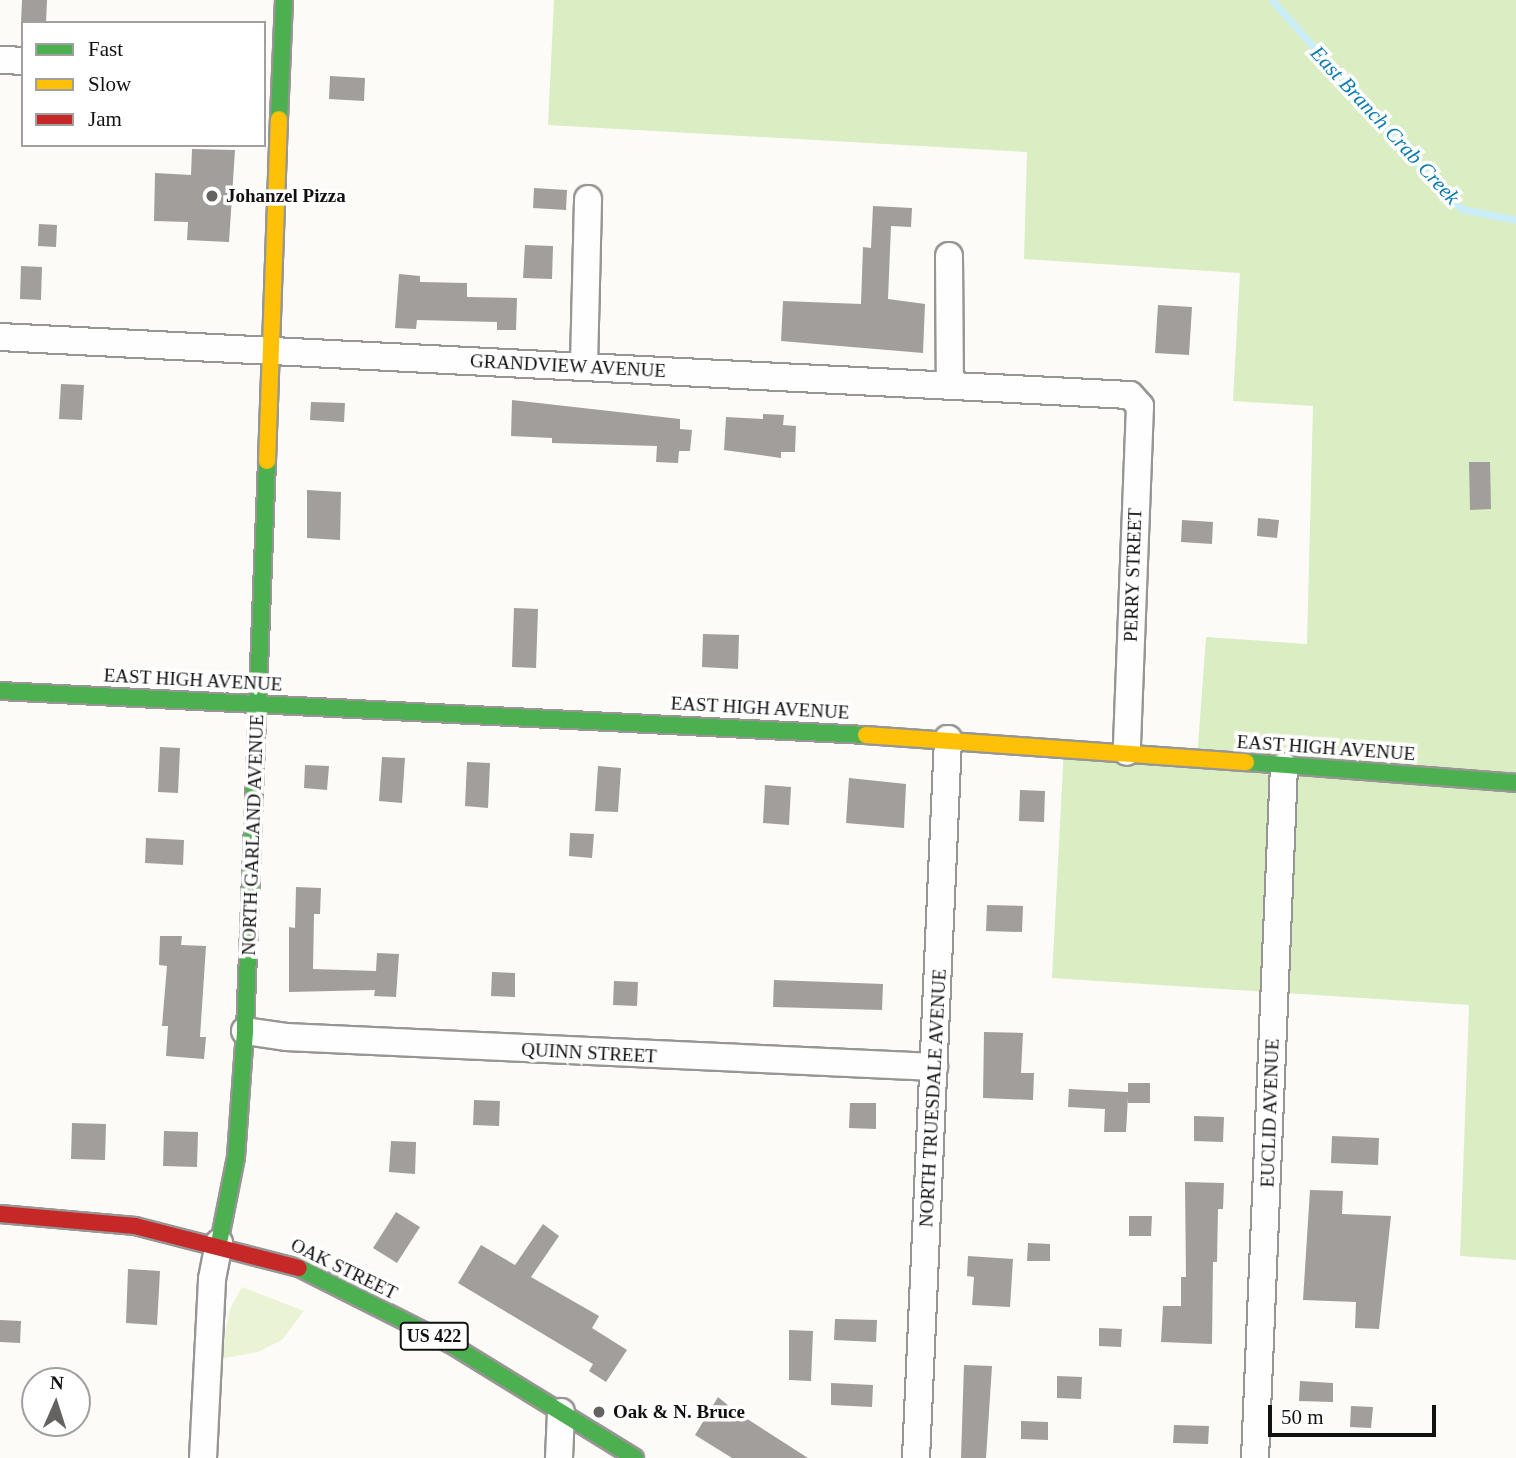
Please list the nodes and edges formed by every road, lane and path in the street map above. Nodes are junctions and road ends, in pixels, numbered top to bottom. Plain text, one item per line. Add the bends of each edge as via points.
1 (284, 0) edge
2 (0, 60) edge
3 (21, 61) edge
4 (272, 73) edge
5 (588, 199) dead end
6 (949, 256) dead end
7 (0, 337) edge
8 (271, 351) junction
9 (584, 365) junction
10 (950, 384) junction
11 (1135, 399) joint
12 (0, 691) edge
13 (258, 704) junction
14 (948, 739) junction
15 (1127, 752) junction
16 (1284, 767) junction
17 (1516, 783) edge
18 (245, 1031) junction
19 (934, 1067) junction
20 (0, 1214) edge
21 (219, 1243) junction
22 (561, 1412) junction
23 (203, 1458) edge
24 (559, 1458) edge
25 (635, 1458) edge
26 (916, 1458) edge
27 (1255, 1458) edge

1 - 4 main road, NORTH GARLAND AVENUE
2 - 3 street
4 - 8 main road, NORTH GARLAND AVENUE
5 - 9 street
6 - 10 street
7 - 8 street, GRANDVIEW AVENUE
8 - 9 street, GRANDVIEW AVENUE
8 - 13 main road, NORTH GARLAND AVENUE
9 - 10 street, GRANDVIEW AVENUE
10 - 11 street, GRANDVIEW AVENUE via 1120,393
11 - 15 street, PERRY STREET via 1140,406
12 - 13 main road, EAST HIGH AVENUE
13 - 14 main road, EAST HIGH AVENUE
13 - 18 main road, NORTH GARLAND AVENUE
14 - 15 main road, EAST HIGH AVENUE
14 - 19 street, NORTH TRUESDALE AVENUE
15 - 16 main road, EAST HIGH AVENUE
16 - 17 main road, EAST HIGH AVENUE
16 - 27 street, EUCLID AVENUE
18 - 19 street, QUINN STREET via 286,1038
18 - 21 main road, NORTH GARLAND AVENUE via 236,1157
19 - 26 street, NORTH TRUESDALE AVENUE
20 - 21 main road, OAK STREET / US 422 via 135,1226
21 - 22 main road, OAK STREET / US 422 via 288,1263 450,1344
21 - 23 street, NORTH GARLAND AVENUE via 212,1279
22 - 24 street
22 - 25 main road, OAK STREET / US 422

